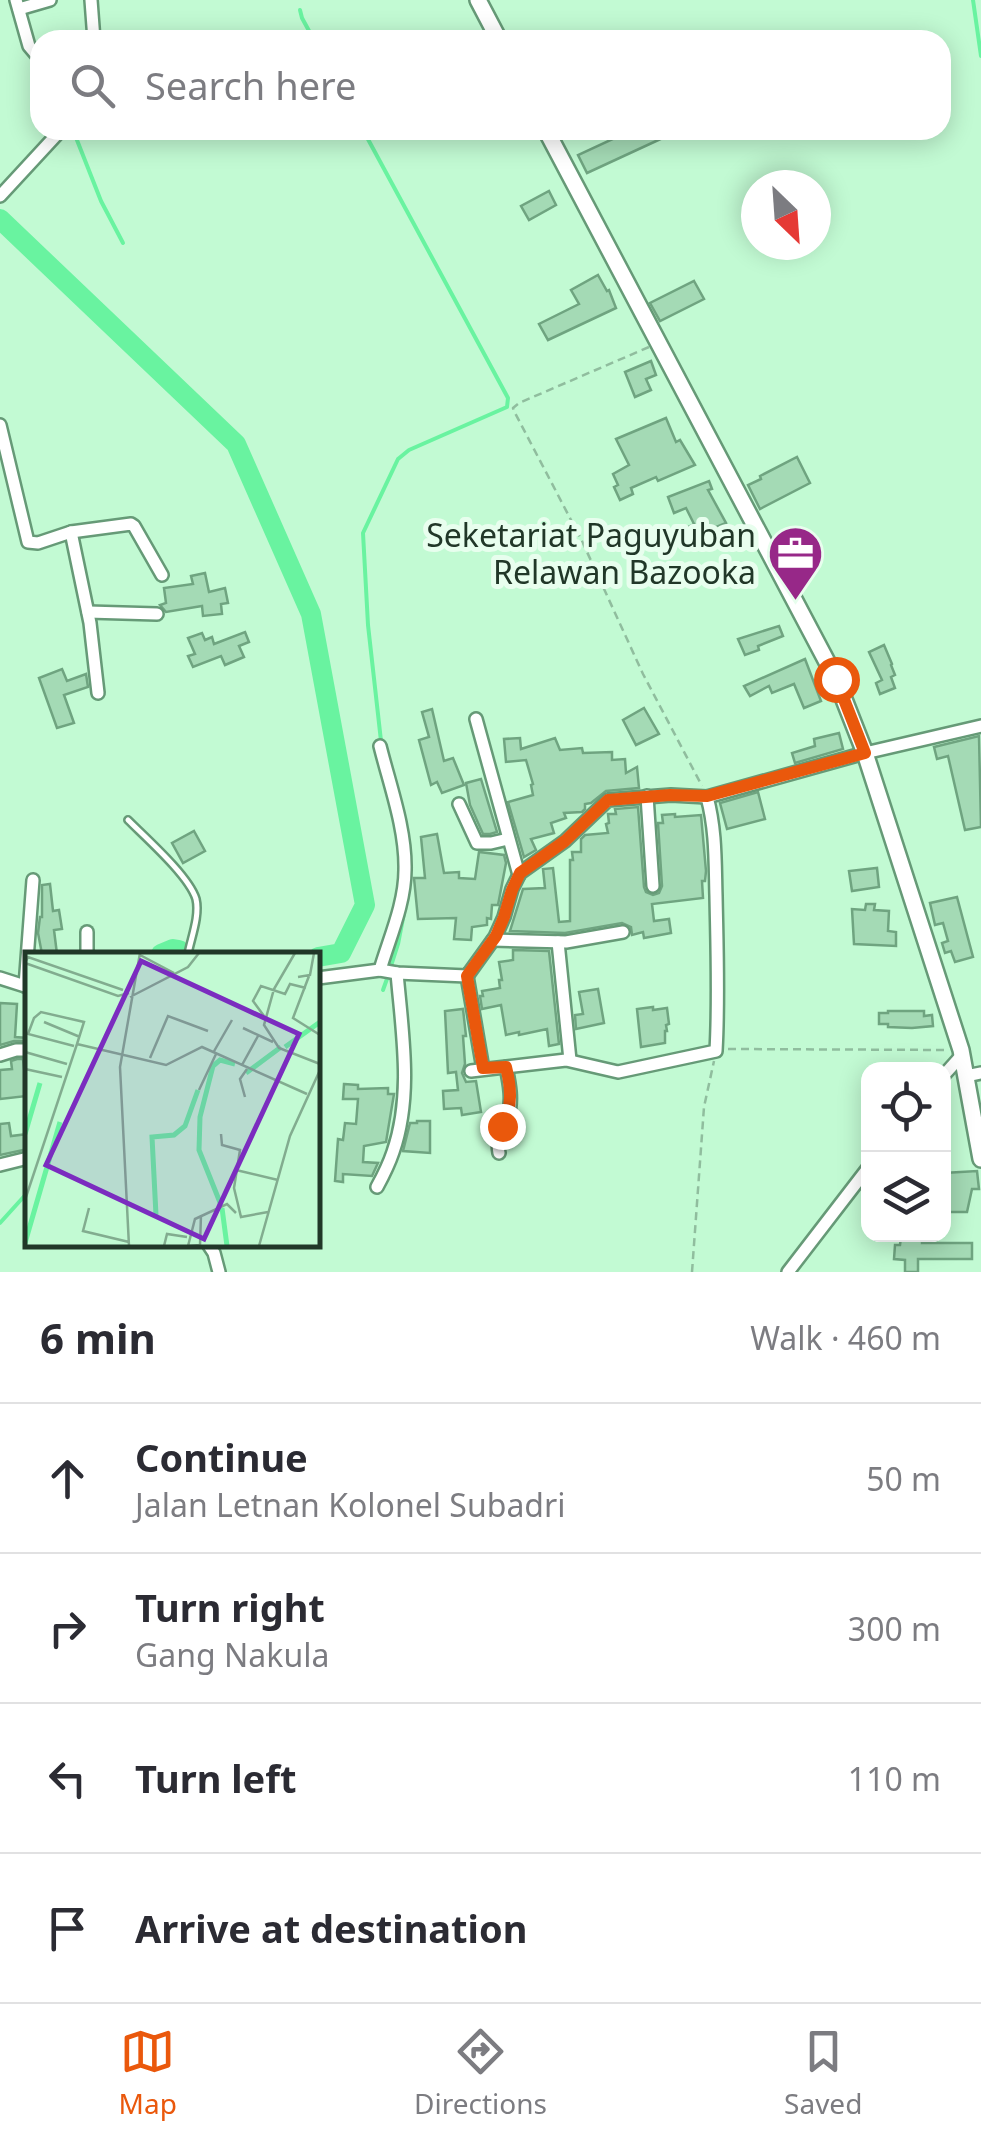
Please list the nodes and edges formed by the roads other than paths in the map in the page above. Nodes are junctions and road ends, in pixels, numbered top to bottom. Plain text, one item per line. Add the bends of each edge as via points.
1 (50, 0) edge
2 (91, 0) edge
3 (478, 0) edge
4 (18, 4) edge
5 (93, 30) edge
6 (494, 30) edge
7 (30, 47) edge
8 (52, 140) edge
9 (551, 140) edge
10 (0, 196) edge
11 (0, 425) edge
12 (72, 532) junction
13 (162, 574) dead end
14 (88, 612) junction
15 (157, 614) dead end
16 (98, 693) dead end
17 (476, 719) dead end
18 (981, 726) edge
19 (380, 746) dead end
20 (865, 753) junction
21 (648, 796) junction
22 (707, 796) junction
23 (458, 804) dead end
24 (128, 820) dead end
25 (508, 839) junction
26 (519, 875) junction
27 (32, 880) dead end
28 (653, 886) dead end
29 (87, 932) dead end
30 (623, 932) dead end
31 (493, 940) junction
32 (558, 942) junction
33 (28, 952) edge
34 (86, 952) edge
35 (188, 952) edge
36 (388, 972) junction
37 (467, 976) junction
38 (0, 978) edge
39 (320, 978) edge
40 (25, 986) edge
41 (25, 1050) edge
42 (961, 1053) junction
43 (0, 1055) edge
44 (570, 1060) junction
45 (951, 1066) edge
46 (506, 1067) junction
47 (973, 1075) edge
48 (499, 1154) dead end
49 (25, 1159) edge
50 (981, 1159) edge
51 (0, 1165) edge
52 (861, 1177) edge
53 (377, 1188) dead end
54 (210, 1247) edge
55 (219, 1272) edge
56 (788, 1272) edge

1 - 4 street
2 - 5 street
3 - 6 main road
4 - 7 street
8 - 10 street
9 - 20 main road via 836,679
11 - 12 street via 26,540 38,543
12 - 13 street via 131,524
12 - 14 street
14 - 15 street
14 - 16 street
17 - 25 street
18 - 20 street
19 - 36 street via 406,869
20 - 22 street
20 - 42 main road
21 - 22 street
21 - 26 street via 608,800
21 - 28 street
22 - 44 street via 716,857 716,1050 618,1072
23 - 25 street via 477,843
24 - 35 lane via 193,893 197,912
25 - 26 street
26 - 31 street
27 - 33 street
29 - 34 street
30 - 32 street
31 - 32 street
31 - 37 street
32 - 44 street
36 - 37 street
36 - 39 street
36 - 53 street via 404,1056 404,1100 394,1152
37 - 46 street via 477,1070
38 - 40 street
41 - 43 street
42 - 45 street
42 - 47 main road
44 - 46 street
46 - 48 street via 509,1112 497,1140
47 - 50 main road
49 - 51 street
52 - 56 street
54 - 55 street

